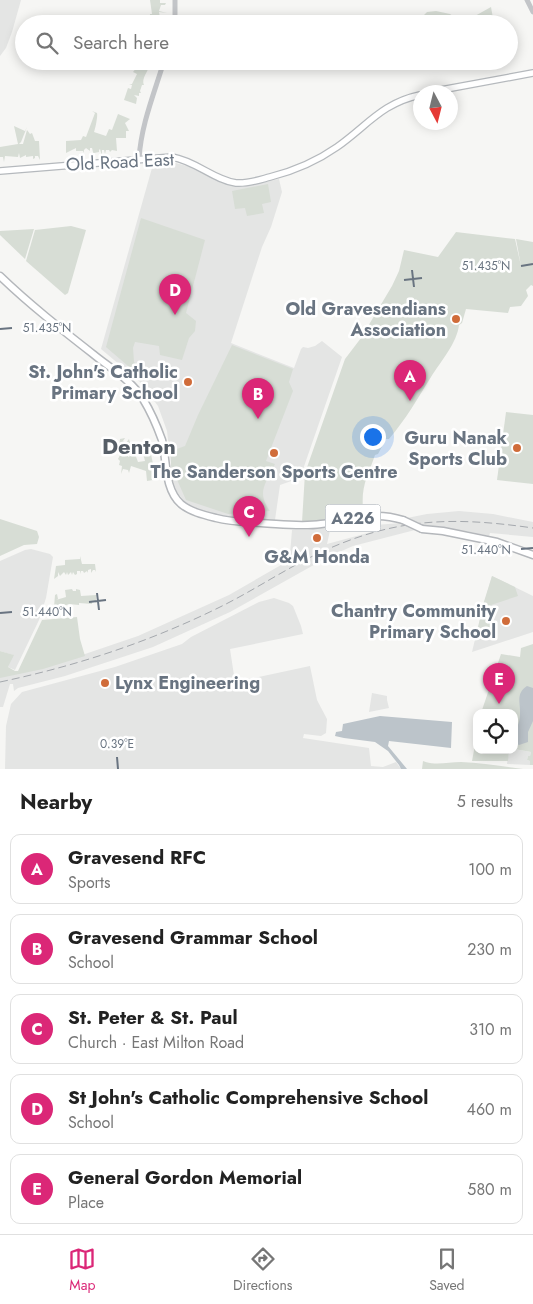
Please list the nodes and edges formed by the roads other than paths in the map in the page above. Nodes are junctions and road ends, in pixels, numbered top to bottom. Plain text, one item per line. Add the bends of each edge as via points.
1 (175, 0) edge
2 (527, 0) edge
3 (533, 12) edge
4 (175, 15) edge
5 (161, 70) edge
6 (533, 73) edge
7 (458, 87) edge
8 (413, 97) edge
9 (138, 159) junction
10 (0, 170) edge
11 (0, 276) edge
12 (533, 555) edge

1 - 4 street
2 - 3 street
5 - 9 street via 144,122
6 - 7 main road
8 - 9 main road, Old Road East via 391,105 338,146 310,162 249,182 229,181 185,159
9 - 10 main road, Old Road East
11 - 12 main road, A226, bridge via 142,396 160,435 173,494 191,510 219,519 290,524 322,524 366,516 389,517 422,530 498,542

